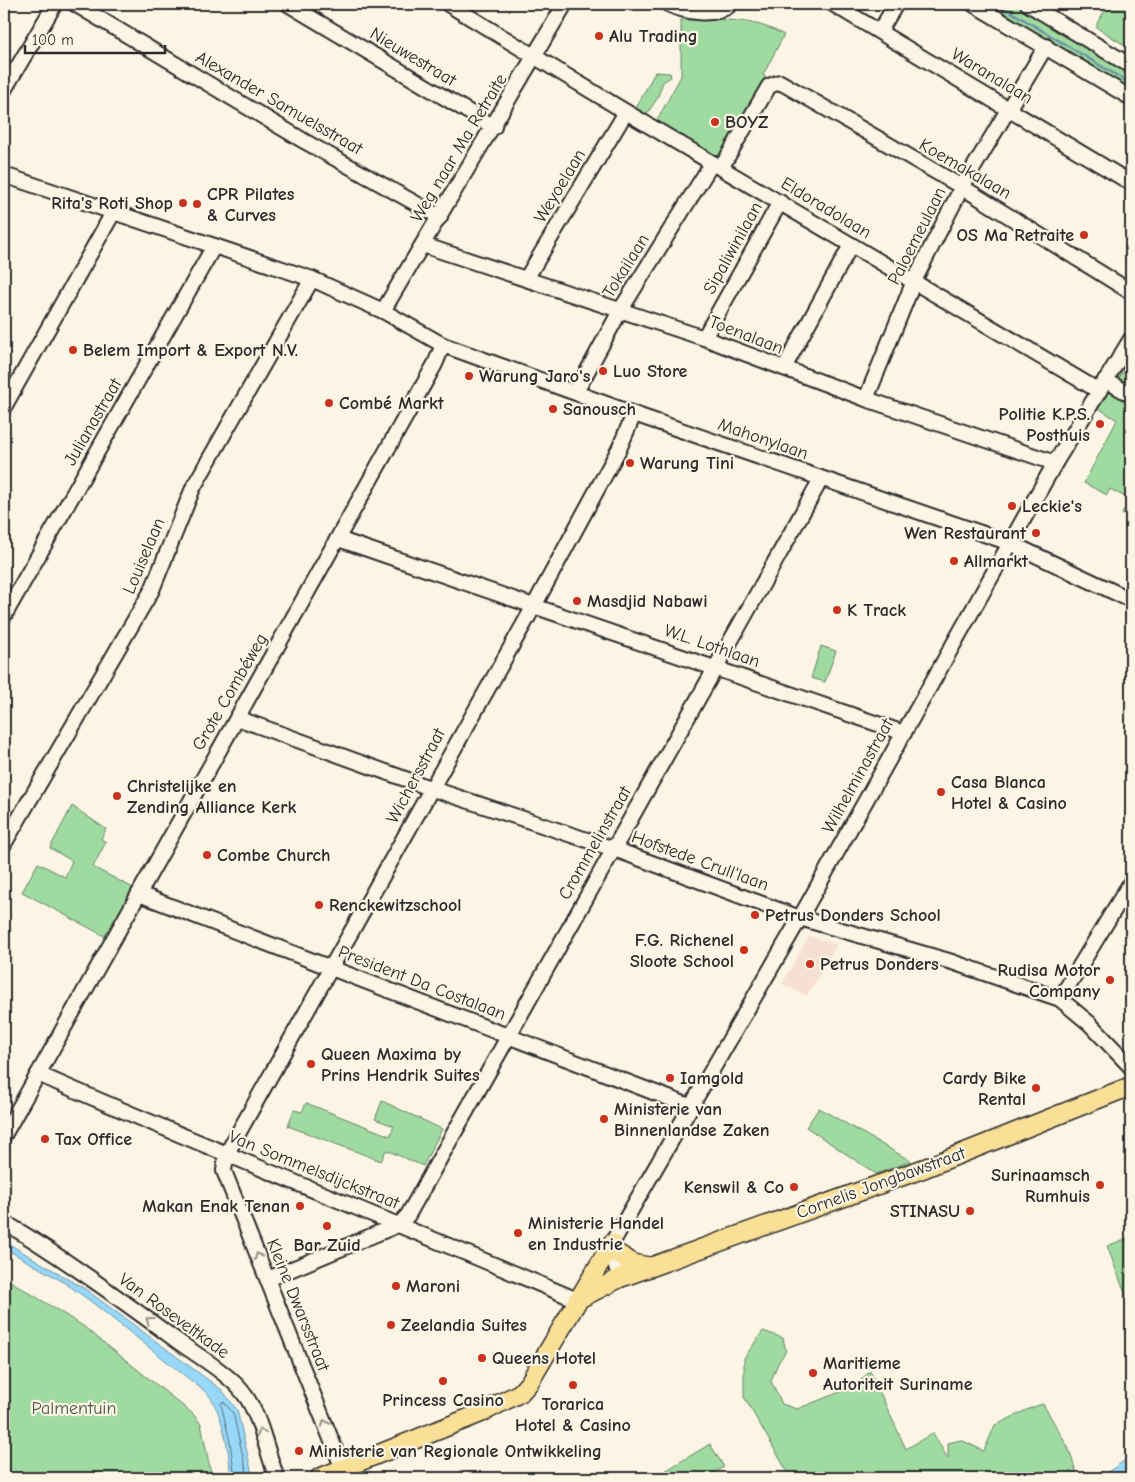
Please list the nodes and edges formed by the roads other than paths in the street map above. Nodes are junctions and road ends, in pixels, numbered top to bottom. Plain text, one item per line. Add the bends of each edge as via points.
1 (55, 4) edge
2 (75, 4) edge
3 (288, 4) edge
4 (448, 4) edge
5 (564, 4) edge
6 (668, 4) edge
7 (731, 4) edge
8 (833, 4) edge
9 (896, 4) edge
10 (974, 4) edge
11 (1028, 4) edge
12 (880, 31) junction
13 (1046, 46) junction
14 (535, 55) junction
15 (1131, 66) edge
16 (777, 82) joint
17 (4, 90) edge
18 (1131, 98) edge
19 (1009, 108) junction
20 (626, 112) junction
21 (494, 127) junction
22 (716, 165) junction
23 (4, 175) edge
24 (1131, 183) edge
25 (962, 188) junction
26 (780, 202) junction
27 (114, 211) junction
28 (440, 217) junction
29 (423, 245) junction
30 (851, 245) junction
31 (214, 246) junction
32 (312, 279) junction
33 (526, 279) junction
34 (914, 281) junction
35 (1131, 292) edge
36 (620, 311) junction
37 (383, 312) junction
38 (704, 338) junction
39 (1131, 339) edge
40 (442, 345) junction
41 (784, 368) junction
42 (1102, 385) junction
43 (576, 392) junction
44 (1131, 395) edge
45 (866, 399) junction
46 (4, 407) edge
47 (634, 414) junction
48 (1056, 463) junction
49 (821, 479) junction
50 (338, 539) junction
51 (1010, 543) junction
52 (1131, 600) edge
53 (534, 606) junction
54 (4, 616) edge
55 (717, 667) junction
56 (237, 718) junction
57 (904, 733) junction
58 (430, 788) junction
59 (4, 844) edge
60 (614, 849) junction
61 (1131, 882) edge
62 (138, 894) junction
63 (800, 918) junction
64 (331, 969) junction
65 (1060, 999) junction
66 (507, 1035) junction
67 (1131, 1067) edge
68 (38, 1074) junction
69 (1131, 1086) edge
70 (692, 1107) junction
71 (4, 1135) edge
72 (226, 1155) junction
73 (4, 1222) edge
74 (400, 1224) junction
75 (617, 1243) junction
76 (652, 1267) junction
77 (624, 1277) junction
78 (268, 1279) junction
79 (576, 1300) junction
80 (343, 1468) junction
81 (277, 1478) edge
82 (319, 1478) edge

1 - 17 street
2 - 28 street, Alexander Samuelsstraat via 304,141
3 - 21 street, Nieuwestraat
4 - 14 street, Eldoradolaan
5 - 14 street, Weg naar Ma Retraite
6 - 7 street via 688,12 717,10
8 - 12 street, Waranalaan
9 - 12 street
10 - 13 street
11 - 15 street
12 - 19 street, Waranalaan
13 - 18 street
13 - 19 street, Paloemeulaan
14 - 20 street, Eldoradolaan
14 - 21 street, Weg naar Ma Retraite
16 - 22 street, Tokailaan via 769,86
16 - 25 street, Koemakalaan
19 - 24 street, Waranalaan
19 - 25 street, Paloemeulaan
20 - 22 street, Eldoradolaan
20 - 33 street, Weyoelaan
21 - 28 street, Weg naar Ma Retraite
22 - 26 street, Eldoradolaan
22 - 36 street, Tokailaan
23 - 27 street, Mahonylaan
25 - 34 street, Paloemeulaan
25 - 35 street, Koemakalaan
26 - 30 street, Eldoradolaan
26 - 38 street, Sipaliwinilaan
27 - 31 street, Mahonylaan
27 - 46 street
28 - 29 street, Weg naar Ma Retraite
29 - 33 street, Toenalaan
29 - 37 street, Weg naar Ma Retraite
30 - 34 street, Eldoradolaan
30 - 41 street
31 - 32 street, Mahonylaan
31 - 54 street, Julianastraat
32 - 37 street, Mahonylaan
32 - 59 street, Louiselaan via 193,488 152,590
33 - 36 street, Toenalaan
34 - 42 street, Eldoradolaan
34 - 45 street, Paloemeulaan
36 - 38 street, Toenalaan
36 - 43 street, Tokailaan
37 - 40 street, Mahonylaan
38 - 41 street, Toenalaan
39 - 42 street, Wilhelminastraat
40 - 43 street, Mahonylaan
40 - 50 street, Grote Combéweg via 435,364
41 - 45 street, Toenalaan
42 - 44 street, Eldoradolaan
42 - 48 street, Wilhelminastraat
43 - 47 street, Mahonylaan
45 - 48 street, Toenalaan
47 - 49 street, Mahonylaan
47 - 53 street, Wichersstraat via 619,449
48 - 51 street, Wilhelminastraat
49 - 51 street, Mahonylaan
49 - 55 street, Crommelinstraat
50 - 53 street, W.L. Lothlaan
50 - 56 street, Grote Combéweg
51 - 52 street, Mahonylaan
51 - 57 street, Wilhelminastraat
53 - 55 street, W.L. Lothlaan
53 - 58 street, Wichersstraat
55 - 57 street, W.L. Lothlaan
55 - 60 street, Crommelinstraat
56 - 58 street, Hofstede Crull'laan
56 - 62 street, Grote Combéweg
57 - 63 street, Wilhelminastraat
58 - 60 street, Hofstede Crull'laan
58 - 64 street, Wichersstraat
60 - 63 street, Hofstede Crull'laan
60 - 66 street, Crommelinstraat
61 - 65 street
62 - 64 street, President Da Costalaan
62 - 68 street, Grote Combéweg
63 - 65 street, Hofstede Crull'laan via 952,962
63 - 70 street, Wilhelminastraat
64 - 66 street, President Da Costalaan
64 - 72 street, Wichersstraat
65 - 67 street, Hofstede Crull'laan via 1089,1023
66 - 70 street, President Da Costalaan
66 - 74 street, Crommelinstraat
68 - 71 street, Grote Combéweg
68 - 72 street, Van Sommelsdijckstraat
69 - 76 main road, Cornelis Jongbawstraat via 925,1168
70 - 75 street, Wilhelminastraat
72 - 74 street, Van Sommelsdijckstraat
78 -> 72 street, Kleine Dwarsstraat via 224,1170
81 -> 73 street, Van Roseveltkade via 251,1404 243,1391 98,1283
74 - 78 street
74 - 79 street, Van Sommelsdijckstraat
75 - 76 main road via 634,1264
75 - 77 street via 613,1258
75 - 79 main road
76 - 77 main road, Cornelis Jongbawstraat
77 - 79 main road, Cornelis Jongbawstraat
80 -> 78 street, Kleine Dwarsstraat
79 - 80 main road via 529,1383 520,1393 481,1413
80 - 82 main road

